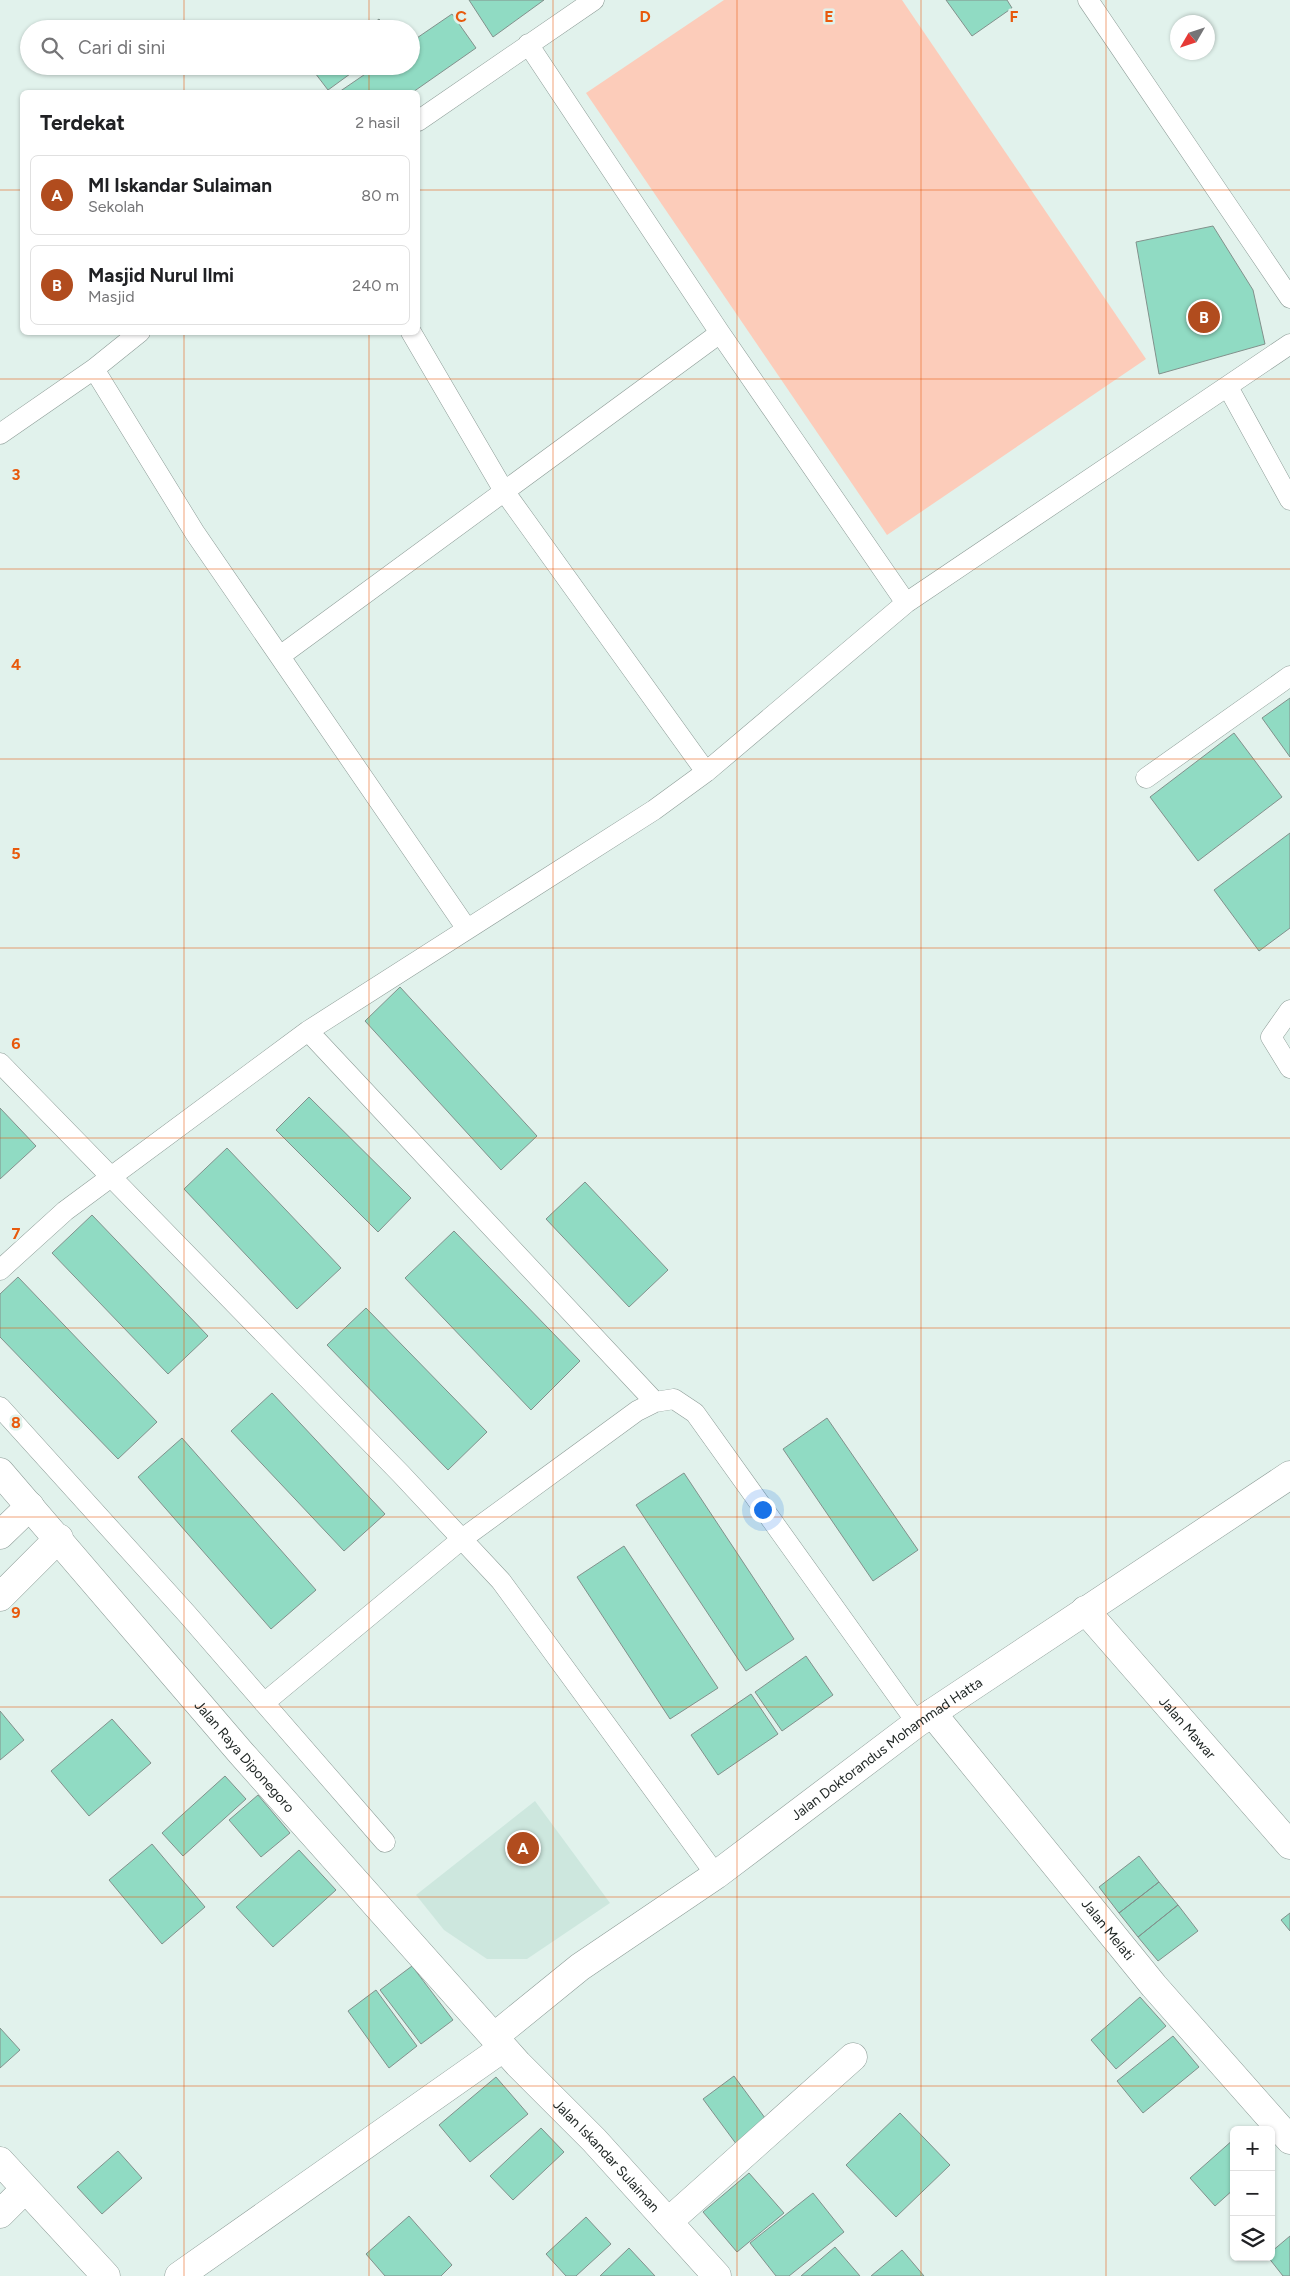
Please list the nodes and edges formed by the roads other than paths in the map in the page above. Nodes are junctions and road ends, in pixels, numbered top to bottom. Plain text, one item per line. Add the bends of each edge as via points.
1 (594, 0) edge
2 (1088, 0) edge
3 (528, 44) junction
4 (420, 119) edge
5 (1290, 298) edge
6 (720, 333) junction
7 (136, 335) edge
8 (412, 335) edge
9 (1290, 344) edge
10 (94, 369) junction
11 (1228, 387) junction
12 (0, 434) edge
13 (504, 491) junction
14 (1290, 500) edge
15 (906, 603) junction
16 (280, 656) junction
17 (1290, 676) edge
18 (706, 772) junction
19 (1146, 778) dead end
20 (467, 929) junction
21 (1290, 1010) edge
22 (308, 1031) junction
23 (0, 1063) edge
24 (1290, 1068) edge
25 (110, 1178) junction
26 (0, 1270) edge
27 (655, 1402) junction
28 (0, 1407) edge
29 (0, 1472) edge
30 (1290, 1475) edge
31 (30, 1506) junction
32 (0, 1535) edge
33 (58, 1538) junction
34 (462, 1539) junction
35 (0, 1597) edge
36 (1085, 1610) junction
37 (264, 1703) junction
38 (924, 1718) junction
39 (385, 1842) dead end
40 (1290, 1844) edge
41 (716, 1875) junction
42 (499, 2042) junction
43 (854, 2057) dead end
44 (1290, 2140) edge
45 (0, 2161) edge
46 (25, 2189) junction
47 (0, 2214) edge
48 (668, 2222) junction
49 (106, 2276) edge
50 (179, 2276) edge
51 (717, 2276) edge

1 - 3 lane
2 - 5 lane
3 - 4 lane
3 - 6 lane
6 - 13 lane
6 - 15 lane
7 - 10 lane
8 - 13 lane
9 - 11 lane
10 - 12 lane
10 - 16 lane via 195,533
11 - 14 lane
11 - 15 lane
13 - 16 lane
13 - 18 lane
15 - 18 lane
16 - 20 lane
17 - 19 lane
18 - 20 lane via 654,810
20 - 22 lane
21 - 24 lane via 1272,1037
22 - 25 lane
22 - 27 lane
23 - 25 lane
25 - 26 lane via 66,1211
25 - 34 lane
27 - 34 lane via 637,1411
27 - 38 lane via 674,1399 695,1413
28 - 37 lane via 181,1606
29 - 31 street, Jalan Raya Diponegoro
30 - 36 street, Jalan Doktorandus Mohammad Hatta
31 - 32 street
31 - 33 street, Jalan Raya Diponegoro
33 - 35 street
33 - 42 street, Jalan Raya Diponegoro via 241,1753
34 - 37 lane
34 - 41 lane via 501,1581
36 - 38 street, Jalan Doktorandus Mohammad Hatta
36 - 40 street, Jalan Mawar
37 - 39 lane
38 - 41 street, Jalan Doktorandus Mohammad Hatta
38 - 44 street, Jalan Melati
41 - 42 street, Jalan Doktorandus Mohammad Hatta via 580,1968
42 - 48 street, Jalan Iskandar Sulaiman
42 - 50 street, Jalan Doktorandus Mohammad Hatta
43 - 48 street
45 - 46 street
46 - 47 street
46 - 49 street
48 - 51 street, Jalan Iskandar Sulaiman

